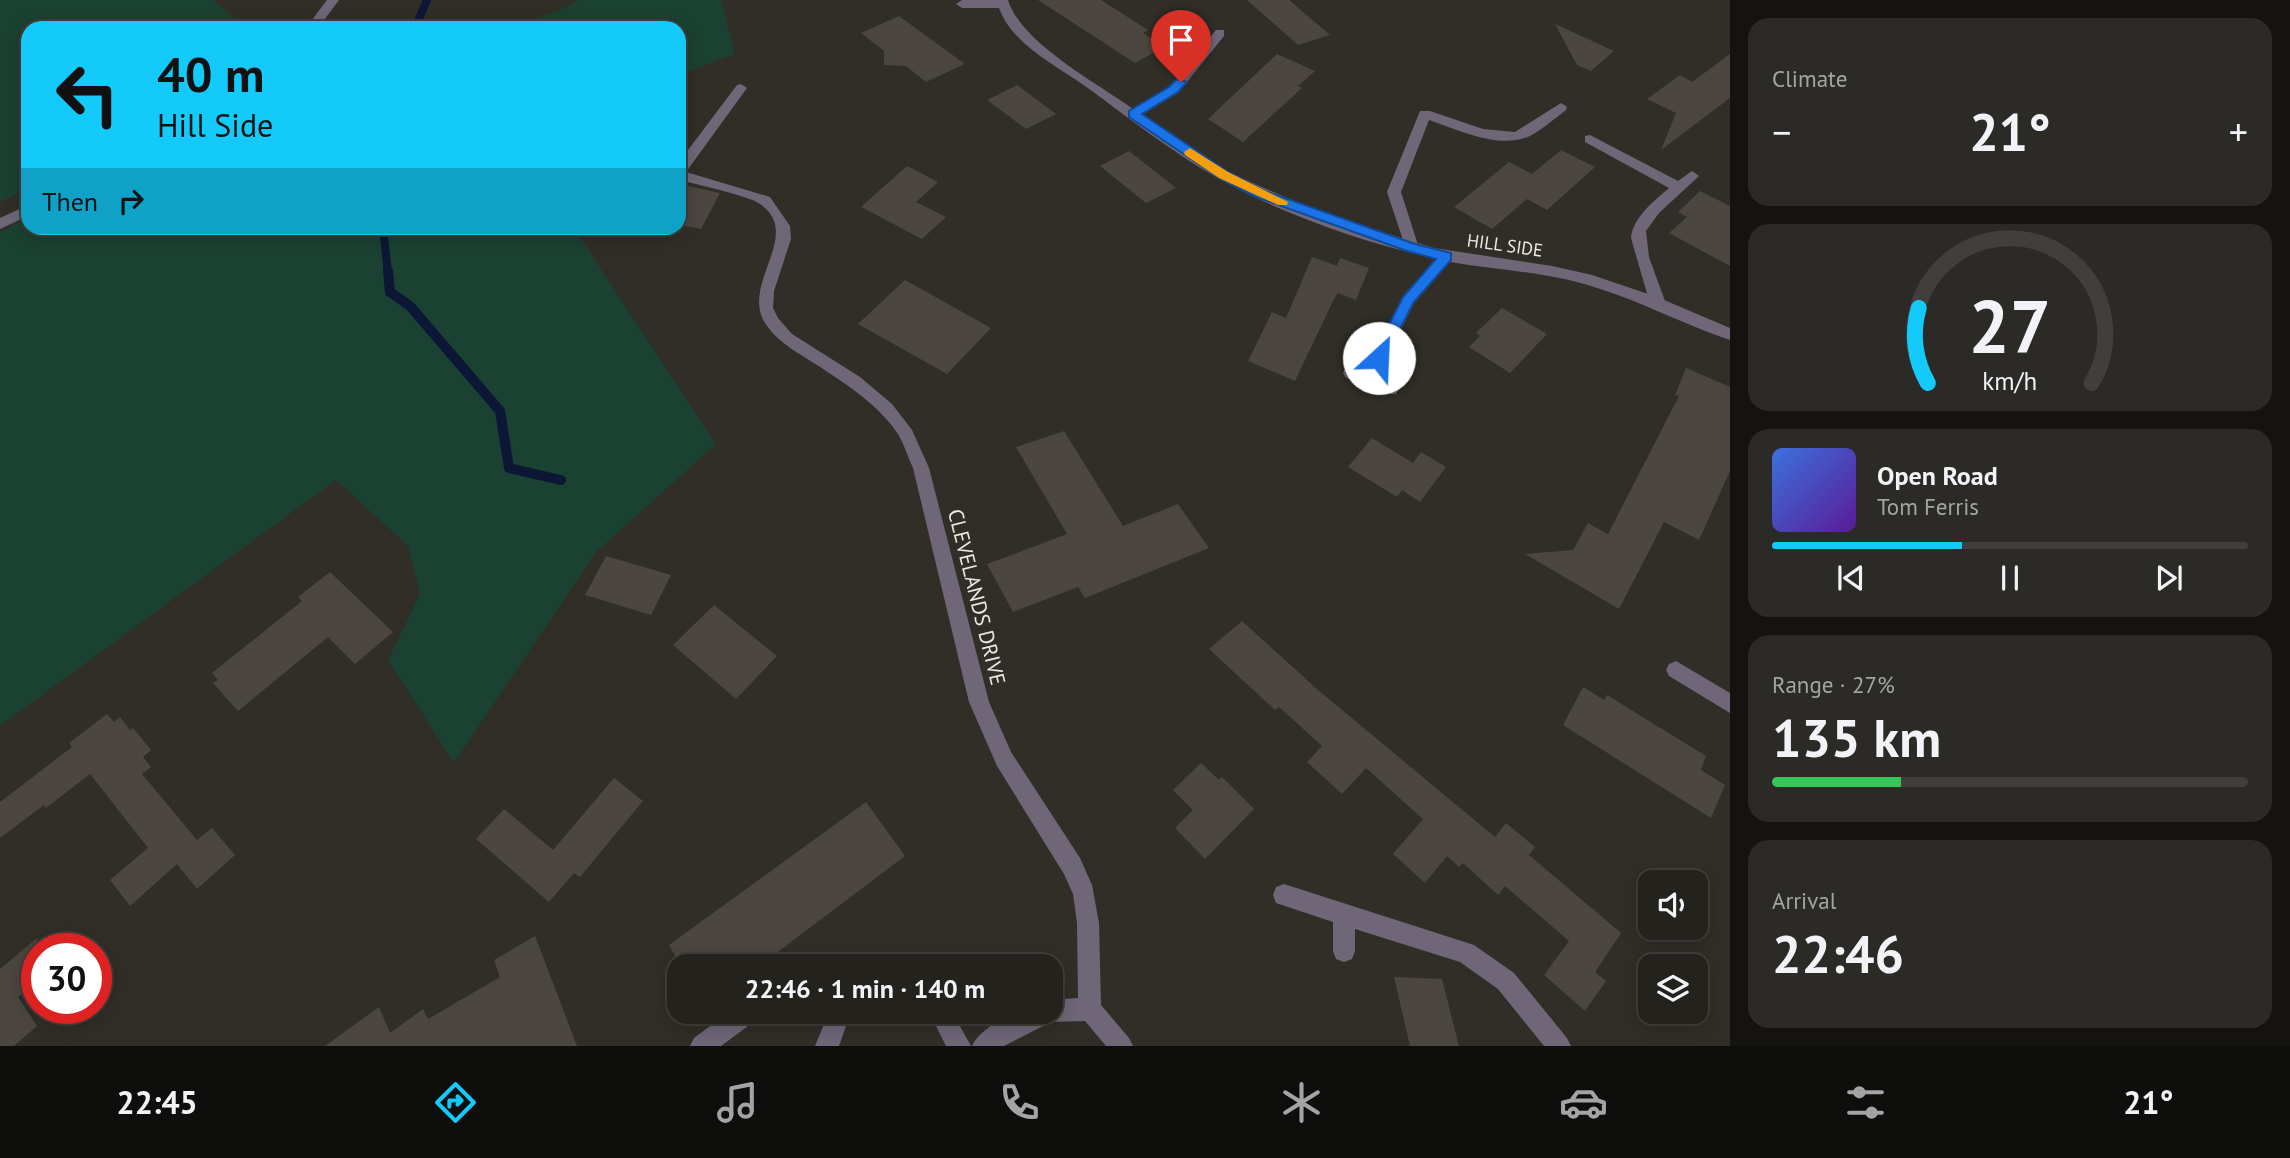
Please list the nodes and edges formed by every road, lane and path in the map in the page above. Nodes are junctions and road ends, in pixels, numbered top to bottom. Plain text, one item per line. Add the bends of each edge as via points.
1 (333, 0) edge
2 (1003, 2) edge
3 (962, 4) dead end
4 (317, 21) edge
5 (1219, 33) dead end
6 (741, 88) dead end
7 (1561, 107) dead end
8 (1134, 114) junction
9 (1590, 139) dead end
10 (686, 163) edge
11 (686, 175) edge
12 (1692, 176) dead end
13 (1679, 187) junction
14 (21, 213) edge
15 (0, 224) edge
16 (1412, 248) junction
17 (1446, 257) junction
18 (1658, 304) junction
19 (1730, 334) edge
20 (1351, 373) dead end
21 (1369, 381) junction
22 (1390, 390) dead end
23 (1676, 670) dead end
24 (1727, 695) edge
25 (1284, 895) dead end
26 (1344, 914) junction
27 (1344, 951) dead end
28 (1090, 1009) junction
29 (1063, 1010) edge
30 (732, 1024) edge
31 (833, 1024) edge
32 (947, 1024) edge
33 (1020, 1024) edge
34 (702, 1046) edge
35 (827, 1046) edge
36 (959, 1046) edge
37 (984, 1046) edge
38 (1121, 1046) edge
39 (1559, 1046) edge

1 - 4 street
2 - 3 street, HILL SIDE
2 - 8 street, HILL SIDE via 1015,27
5 - 8 street via 1174,90
6 - 10 street
7 - 16 street via 1514,136 1424,114 1394,192
8 - 16 street, HILL SIDE via 1223,175 1261,194
9 - 13 street
11 - 28 street, CLEVELANDS DRIVE via 765,200 783,226 784,239 767,291 765,308 772,322 787,338 833,366 886,409 904,430 921,468 979,702 1004,759 1072,866 1084,893
12 - 13 street
13 - 18 street via 1639,232
14 - 15 street
16 - 17 street, HILL SIDE
17 - 18 street, HILL SIDE via 1574,276
17 - 21 street via 1408,300
18 - 19 street, HILL SIDE
20 - 21 street
21 - 22 street
23 - 24 street
25 - 26 street
26 - 27 street
26 - 39 street via 1466,953 1506,981
28 - 29 street
28 - 38 street
30 - 34 street
31 - 35 street
32 - 36 street
33 - 37 street

